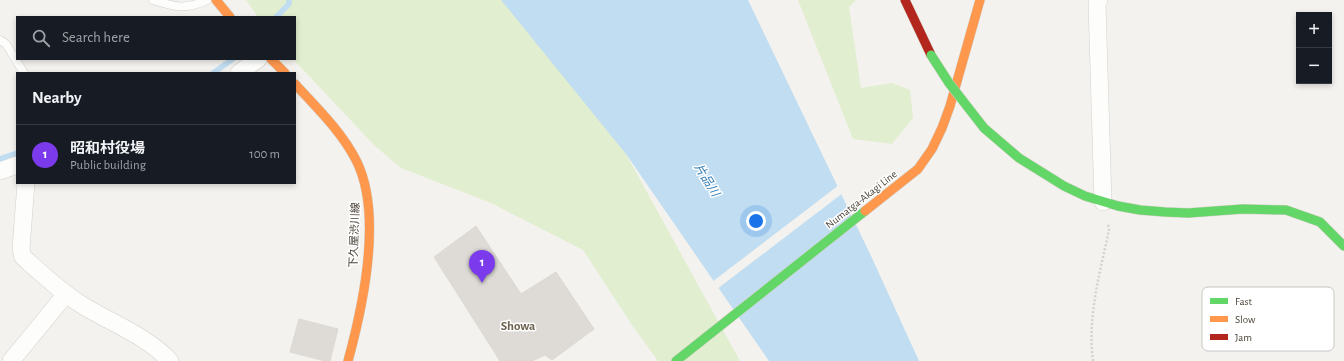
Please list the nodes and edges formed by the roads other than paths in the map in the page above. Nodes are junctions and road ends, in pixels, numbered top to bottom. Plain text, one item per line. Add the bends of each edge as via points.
1 (153, 0) edge
2 (207, 0) edge
3 (216, 0) edge
4 (905, 0) edge
5 (980, 0) edge
6 (1099, 0) edge
7 (229, 16) edge
8 (0, 40) edge
9 (257, 60) edge
10 (272, 60) edge
11 (23, 72) edge
12 (240, 72) edge
13 (284, 72) edge
14 (296, 85) edge
15 (16, 164) edge
16 (0, 171) edge
17 (26, 184) edge
18 (1103, 202) junction
19 (1344, 246) edge
20 (66, 294) junction
21 (11, 361) edge
22 (170, 361) edge
23 (348, 361) edge
24 (676, 361) edge

1 - 2 lane via 186,8
3 - 7 main road
4 - 18 main road, bridge via 931,55 984,128 1019,158 1042,173 1085,196
5 - 24 main road, Numatga-Akagi Line via 944,125 927,159 918,169
6 - 18 street via 1097,4
8 - 11 lane via 6,44
9 - 12 street
10 - 13 main road
14 - 23 main road, 下久屋渋川線 via 349,148 363,174 367,194 368,251 360,314
15 - 16 street
17 - 20 street via 21,250 23,257
18 - 19 main road via 1140,210 1165,212 1286,210 1320,222
20 - 21 street
20 - 22 street via 141,339

